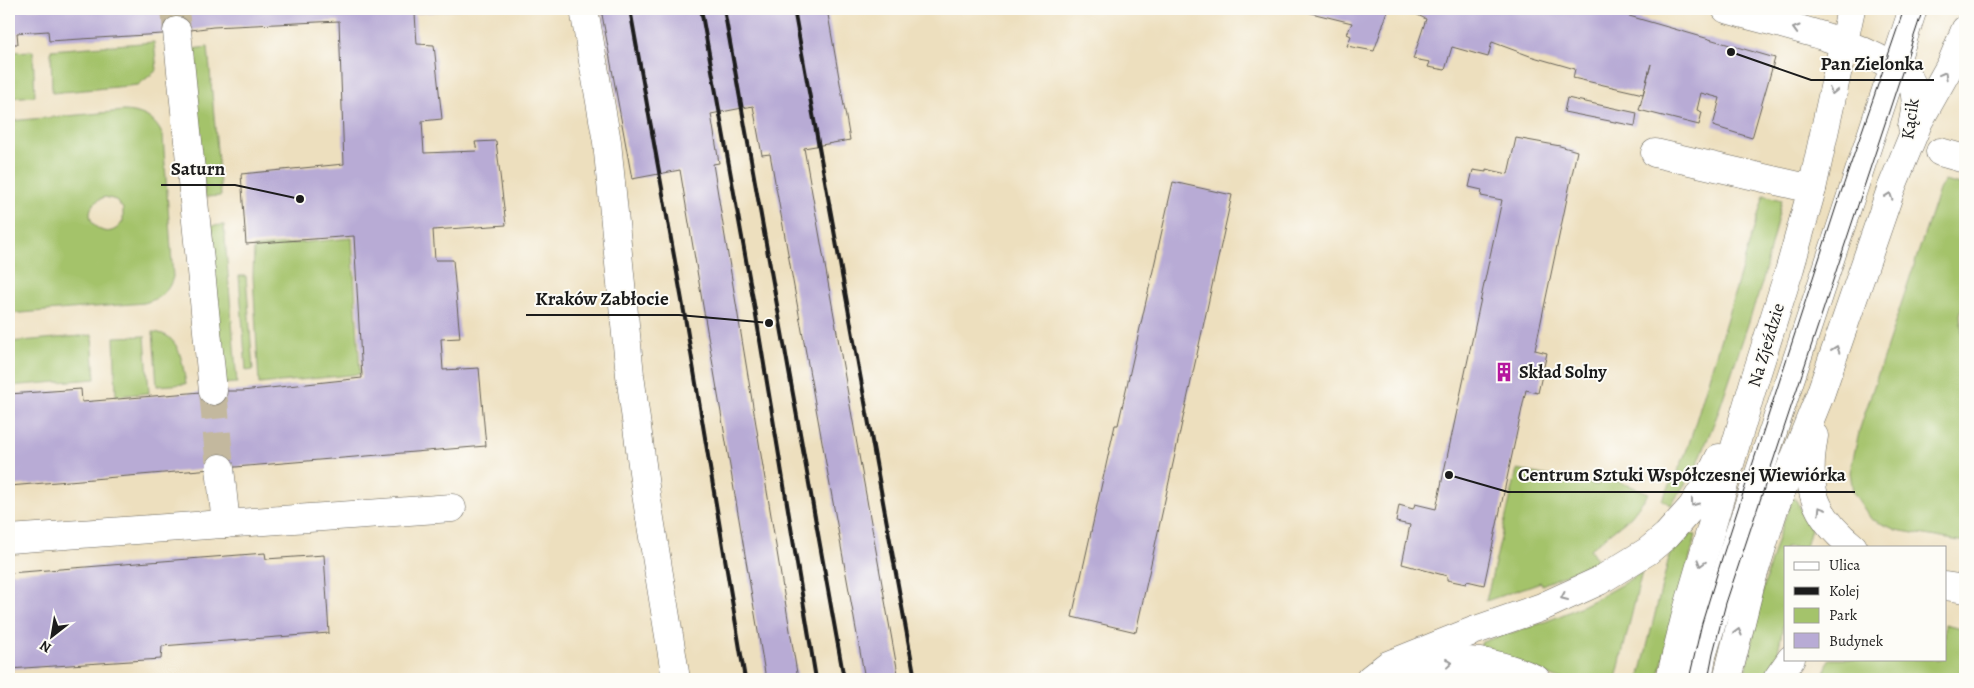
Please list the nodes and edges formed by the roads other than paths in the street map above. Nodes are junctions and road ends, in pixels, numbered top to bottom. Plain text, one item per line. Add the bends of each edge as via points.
1 (584, 9) edge
2 (1726, 9) edge
3 (1851, 9) edge
4 (1913, 9) edge
5 (1965, 30) edge
6 (177, 31) tunnel mouth
7 (1843, 43) junction
8 (1894, 67) junction
9 (1906, 149) junction
10 (1655, 153) dead end
11 (1812, 189) junction
12 (1754, 382) junction
13 (213, 392) tunnel mouth
14 (1820, 395) junction
15 (220, 468) tunnel mouth
16 (452, 508) dead end
17 (226, 524) junction
18 (9, 539) edge
19 (1852, 546) edge
20 (1946, 586) edge
21 (1965, 589) edge
22 (1790, 660) edge
23 (676, 679) edge
24 (1370, 679) edge
25 (1386, 679) edge
26 (1536, 679) edge
27 (1670, 679) edge
28 (1698, 679) edge
29 (1727, 679) edge
30 (1777, 679) edge

1 - 23 street via 607,142 630,375
7 -> 2 street, Kącik
3 - 7 street, Na Zjeździe
4 - 8 street
9 -> 5 street via 1951,64
6 - 13 street
7 - 8 street, Kącik
7 -> 11 street, Na Zjeździe
8 - 9 street, Kącik via 1906,74 1916,98
8 - 28 street via 1732,555
14 -> 9 street
10 - 11 street
11 - 12 street, Na Zjeździe
12 -> 24 street via 1707,483 1692,507 1667,536 1648,551 1599,581 1542,607 1388,664
12 -> 27 street, Na Zjeździe
19 -> 14 street via 1831,526 1812,494 1810,458
29 -> 14 street via 1768,528
15 - 17 street
16 - 17 street
17 - 18 street
20 - 21 street
22 - 30 street
25 -> 26 street via 1436,664 1466,661 1500,667

